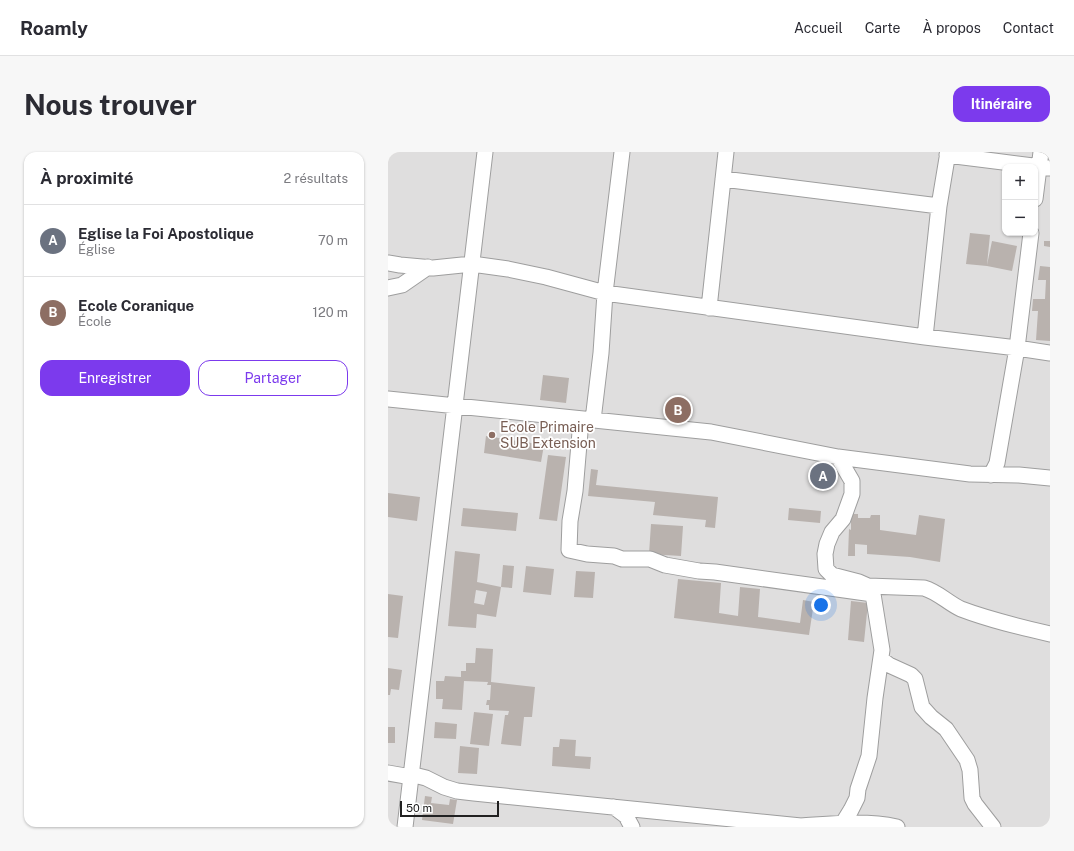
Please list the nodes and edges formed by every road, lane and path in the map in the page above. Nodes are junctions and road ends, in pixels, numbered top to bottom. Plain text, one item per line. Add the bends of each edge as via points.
1 (485, 152) edge
2 (622, 152) edge
3 (726, 152) edge
4 (947, 154) edge
5 (1043, 162) edge
6 (723, 179) junction
7 (1038, 185) edge
8 (939, 206) junction
9 (1031, 236) edge
10 (388, 263) edge
11 (472, 264) junction
12 (428, 267) junction
13 (388, 288) edge
14 (605, 293) junction
15 (708, 308) junction
16 (925, 337) junction
17 (1017, 348) junction
18 (1050, 353) edge
19 (388, 399) edge
20 (455, 406) junction
21 (587, 420) junction
22 (838, 457) junction
23 (991, 475) junction
24 (1050, 478) edge
25 (871, 590) junction
26 (1050, 634) edge
27 (881, 659) junction
28 (388, 773) edge
29 (411, 777) junction
30 (614, 807) junction
31 (843, 823) junction
32 (405, 827) edge
33 (632, 827) edge
34 (897, 827) edge
35 (993, 827) edge

1 - 11 street
2 - 14 street
3 - 6 street
4 - 5 street
4 - 8 street
5 - 7 street
6 - 8 street
6 - 15 street
8 - 16 street
9 - 17 street
10 - 12 street
11 - 12 street
11 - 14 street via 546,277
11 - 20 street
12 - 13 street via 402,285
14 - 15 street
14 - 21 street via 601,353
15 - 16 street
16 - 17 street
17 - 18 street
17 - 23 street via 997,463
19 - 20 street
20 - 21 street
20 - 29 street
21 - 22 street via 711,432
21 - 25 street via 580,432 569,550 622,559 650,559 665,565 699,571
22 - 23 street
22 - 25 street via 852,481 852,494 843,519 832,532 827,544 826,569 832,575 859,582
23 - 24 street via 1020,474
25 - 26 street via 924,588 962,609 1012,626
25 - 27 street via 882,650
27 - 31 street via 869,756 857,798
27 - 35 street via 915,679 922,707 946,729 967,760 972,798
28 - 29 street
29 - 30 street via 426,778 457,791
29 - 32 street
30 - 31 street via 801,826
30 - 33 street via 626,816
31 - 34 street via 873,823

